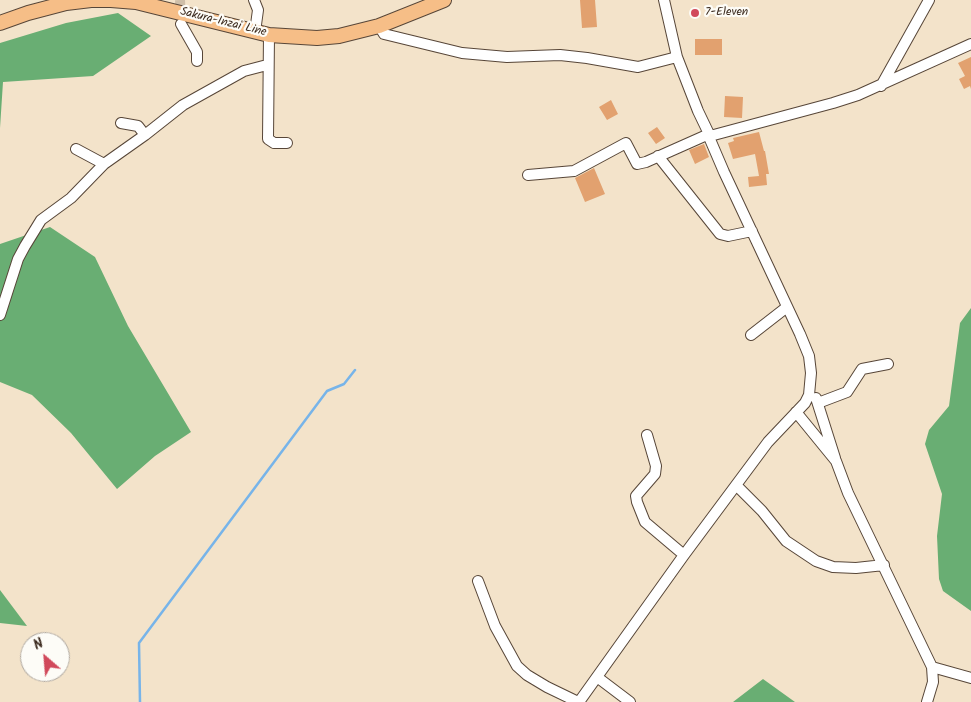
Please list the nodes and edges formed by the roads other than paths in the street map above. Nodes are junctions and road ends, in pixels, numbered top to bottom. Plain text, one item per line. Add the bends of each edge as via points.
1 (254, 0) edge
2 (444, 0) edge
3 (664, 0) edge
4 (929, 0) edge
5 (0, 23) edge
6 (181, 24) tunnel mouth
7 (380, 26) junction
8 (262, 33) junction
9 (971, 44) edge
10 (677, 57) junction
11 (197, 61) dead end
12 (267, 65) junction
13 (881, 86) junction
14 (121, 123) dead end
15 (145, 135) junction
16 (710, 135) junction
17 (287, 144) dead end
18 (76, 150) dead end
19 (658, 156) junction
20 (104, 164) junction
21 (528, 175) dead end
22 (752, 231) junction
23 (787, 307) junction
24 (0, 315) edge
25 (751, 335) dead end
26 (888, 364) dead end
27 (811, 385) junction
28 (818, 404) junction
29 (796, 412) junction
30 (647, 435) dead end
31 (836, 461) junction
32 (736, 485) junction
33 (684, 555) junction
34 (884, 565) junction
35 (478, 581) dead end
36 (932, 667) junction
37 (598, 677) junction
38 (971, 678) edge
39 (578, 702) edge
40 (630, 702) edge
41 (927, 702) edge

1 - 8 street
2 - 7 main road, Sakura-Inzai Line
3 - 10 street
4 - 13 street
5 - 8 main road, Sakura-Inzai Line via 66,3 111,0 136,2
6 - 11 street via 196,52
7 - 8 main road, Sakura-Inzai Line via 317,38
7 - 10 street via 384,34 462,53 507,57 560,55 638,67
8 - 12 street
9 - 13 street
10 - 16 street
12 - 15 street via 244,71 182,105
12 - 17 street via 268,139
13 - 16 street via 833,103
14 - 15 street via 138,126
15 - 20 street
16 - 19 street
16 - 22 street via 708,137
18 - 20 street
19 - 21 street via 637,164 626,144 574,171
19 - 22 street via 720,234 728,236
20 - 24 street via 35,229 18,260
22 - 23 street
23 - 25 street
23 - 27 street via 809,356
26 - 28 street via 862,369 847,392
27 - 28 street
27 - 29 street via 805,403
28 - 31 street
29 - 31 street
29 - 32 street
30 - 33 street via 656,466 655,474 636,496 636,502 645,522
31 - 34 street via 848,493
32 - 33 street
32 - 34 street via 786,541 816,561 833,567
33 - 37 street
34 - 36 street
35 - 39 street via 495,626 517,666 547,688
36 - 38 street
36 - 41 street via 933,682
37 - 39 street
37 - 40 street

